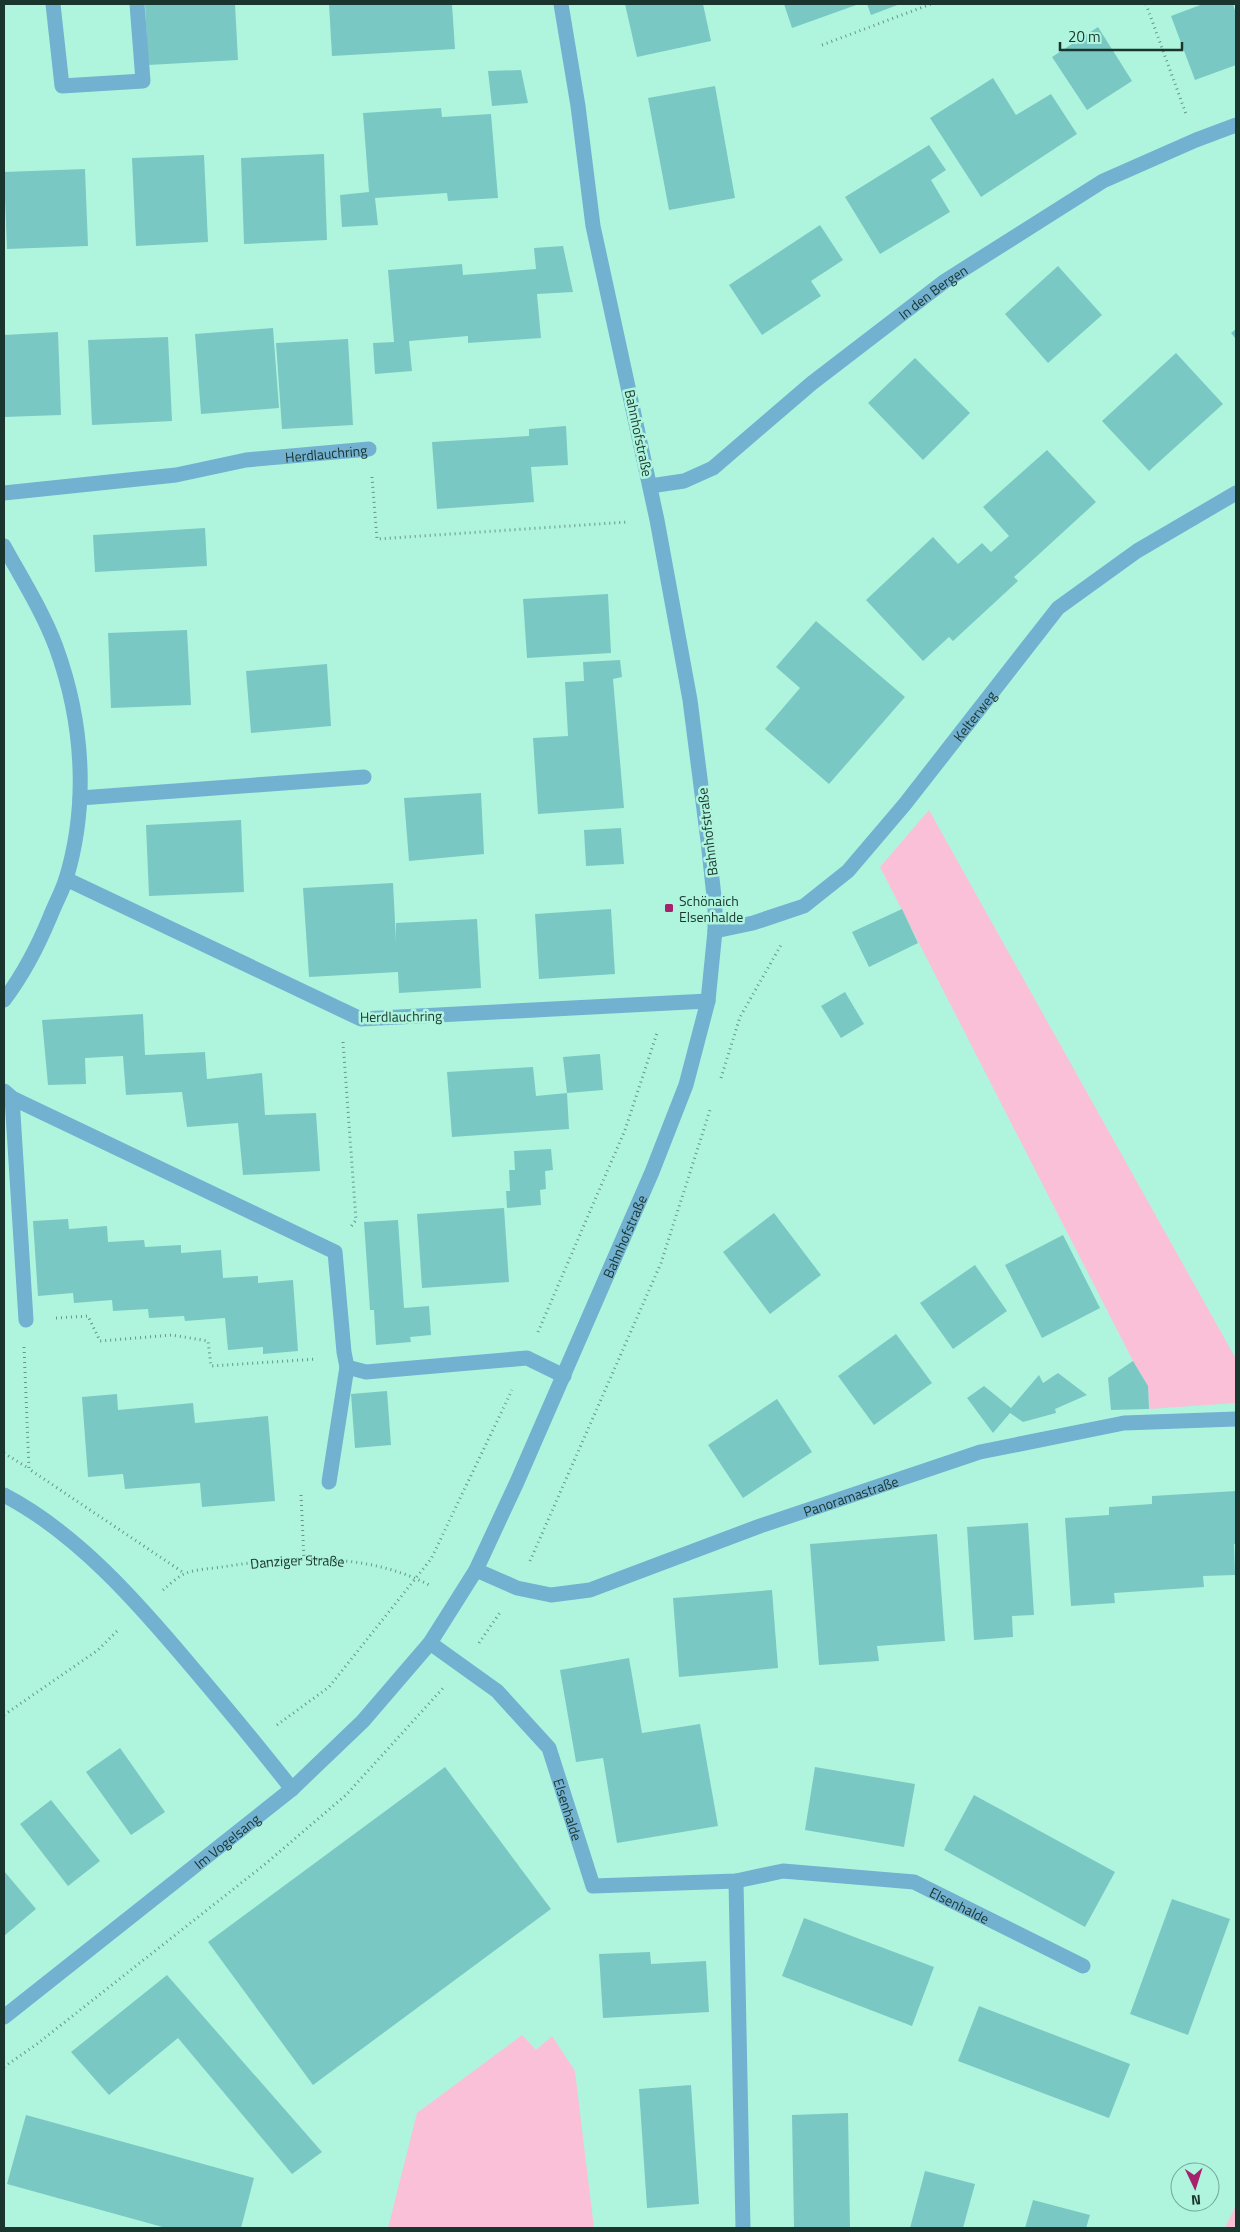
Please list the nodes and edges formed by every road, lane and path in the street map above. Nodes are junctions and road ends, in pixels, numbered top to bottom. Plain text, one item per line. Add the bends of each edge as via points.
1 (53, 4) edge
2 (137, 4) edge
3 (561, 4) edge
4 (931, 4) edge
5 (1146, 4) edge
6 (822, 45) dead end
7 (1236, 125) edge
8 (1196, 140) junction
9 (369, 449) joint
10 (650, 486) junction
11 (4, 492) edge
12 (1236, 493) edge
13 (657, 520) junction
14 (4, 546) edge
15 (364, 777) dead end
16 (80, 798) junction
17 (66, 879) junction
18 (804, 906) junction
19 (715, 931) junction
20 (4, 1000) edge
21 (708, 1000) junction
22 (658, 1003) junction
23 (340, 1011) junction
24 (719, 1084) dead end
25 (8, 1094) edge
26 (713, 1102) dead end
27 (335, 1252) junction
28 (26, 1320) junction
29 (527, 1358) junction
30 (346, 1362) junction
31 (564, 1376) junction
32 (1236, 1419) edge
33 (4, 1453) edge
34 (29, 1469) junction
35 (329, 1482) dead end
36 (4, 1495) edge
37 (302, 1504) dead end
38 (304, 1559) junction
39 (476, 1570) junction
40 (184, 1573) junction
41 (417, 1579) junction
42 (518, 1588) junction
43 (458, 1600) junction
44 (141, 1607) junction
45 (430, 1644) junction
46 (4, 1715) edge
47 (254, 1741) junction
48 (292, 1789) junction
49 (736, 1881) junction
50 (1084, 1966) dead end
51 (4, 2017) edge
52 (743, 2228) edge

1 - 2 street via 62,86 143,80
3 - 10 street, Bahnhofstraße via 593,226
4 - 6 path
5 - 8 path
7 - 8 street, In den Bergen
8 - 10 street, In den Bergen via 1103,181 945,281 812,383 713,468 684,481
9 - 11 street, Herdlauchring via 246,460 176,475
9 - 13 path, Herdlauchring via 377,540
10 - 13 street, Bahnhofstraße
12 - 18 street, Kelterweg via 1136,551 1058,608 899,812 848,871
13 - 19 street, Bahnhofstraße via 690,700 715,906
14 - 16 street via 58,656 72,702 80,754
15 - 16 street
16 - 17 street
17 - 20 street via 42,936
17 - 23 street, Herdlauchring
18 - 19 street, Kelterweg via 753,923
18 - 24 path via 740,1017
19 - 21 street, Bahnhofstraße
21 - 22 street, Herdlauchring
21 - 31 street, Bahnhofstraße via 686,1085
22 - 23 street, Herdlauchring via 361,1019
22 - 29 path via 656,1034 625,1130
23 - 27 path via 356,1220
25 - 27 street
25 - 28 street
26 - 42 path via 661,1263
27 - 30 street
28 - 30 path via 88,1316 100,1341 172,1335 208,1342 211,1366
28 - 34 path via 24,1350
29 - 30 street via 366,1372
29 - 31 street
29 - 41 path via 431,1559
30 - 35 street
31 - 39 street, Bahnhofstraße
32 - 42 street, Panoramastraße via 1124,1423 980,1452 760,1526 590,1590 551,1595
33 - 34 path
34 - 40 path
36 - 44 street via 81,1549
37 - 38 path
38 - 40 path, Danziger Straße
38 - 41 path, Danziger Straße via 373,1564
39 - 42 street, Panoramastraße
39 - 43 street, Bahnhofstraße
40 - 44 path, Danziger Straße
41 - 43 path, Danziger Straße
41 - 47 path via 329,1687
43 - 45 street, Bahnhofstraße
44 - 46 path, Danziger Straße via 98,1650
44 - 47 street
45 - 48 street, Im Vogelsang via 362,1720
45 - 49 street, Elsenhalde via 497,1691 549,1748 594,1886
47 - 48 street
48 - 51 street, Im Vogelsang
49 - 50 street, Elsenhalde via 783,1871 914,1882
49 - 52 street

